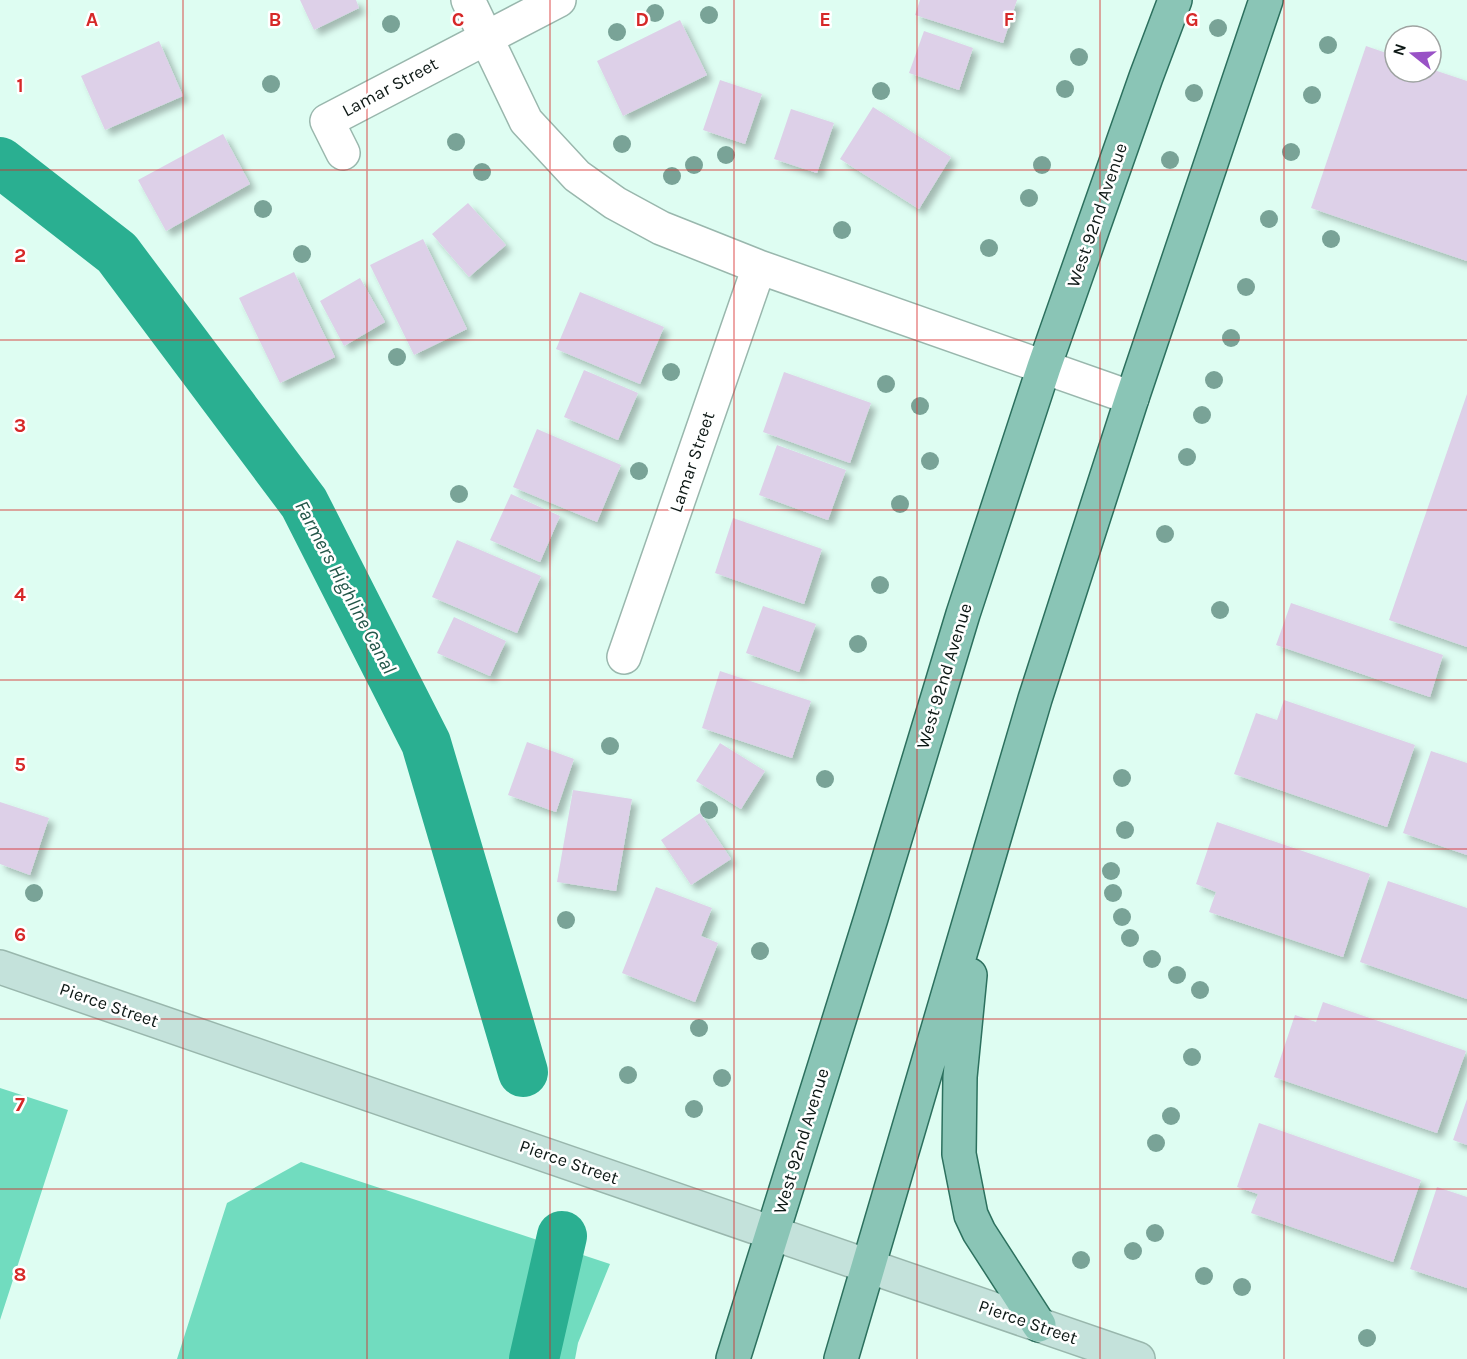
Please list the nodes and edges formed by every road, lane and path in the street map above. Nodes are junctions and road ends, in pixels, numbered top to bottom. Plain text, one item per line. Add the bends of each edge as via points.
1 (468, 0) edge
2 (559, 0) edge
3 (1175, 0) edge
4 (1266, 0) edge
5 (485, 37) junction
6 (343, 153) dead end
7 (759, 267) junction
8 (1044, 367) junction
9 (1132, 398) junction
10 (624, 657) dead end
11 (978, 893) junction
12 (0, 967) edge
13 (772, 1233) junction
14 (868, 1267) junction
15 (1039, 1325) junction
16 (733, 1359) edge
17 (840, 1359) edge
18 (1138, 1359) edge

1 - 5 street
2 - 5 street, Lamar Street
3 - 8 main road, West 92nd Avenue
4 - 9 main road
5 - 6 street, Lamar Street via 327,121
5 - 7 street via 526,121 577,176 661,228
7 - 8 street
7 - 10 street, Lamar Street
8 - 9 street
8 - 13 main road, West 92nd Avenue via 963,614
9 - 11 main road via 1035,699
11 - 14 main road
11 - 15 main road via 960,1077 959,1154 971,1215
12 - 13 street, Pierce Street
13 - 14 street, Pierce Street
13 - 16 main road, West 92nd Avenue
14 - 15 street, Pierce Street
14 - 17 main road
15 - 18 street, Pierce Street

